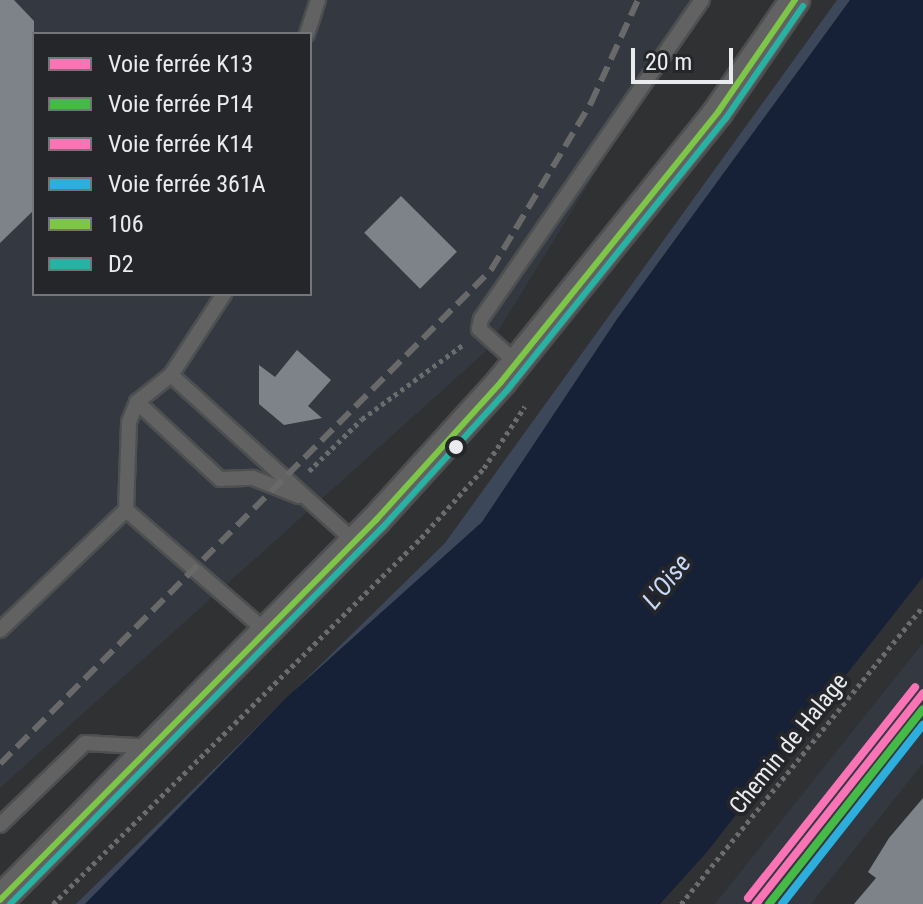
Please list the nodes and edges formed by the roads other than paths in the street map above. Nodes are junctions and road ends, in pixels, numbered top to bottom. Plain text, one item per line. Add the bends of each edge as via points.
1 (318, 0) edge
2 (702, 0) edge
3 (795, 0) edge
4 (308, 32) edge
5 (223, 296) edge
6 (517, 363) junction
7 (171, 375) junction
8 (137, 402) junction
9 (308, 499) junction
10 (126, 510) junction
11 (355, 542) junction
12 (0, 630) edge
13 (267, 632) junction
14 (154, 748) junction
15 (0, 825) edge
16 (0, 900) edge

1 - 4 lane
2 - 6 lane via 479,329
3 - 6 street via 718,112
5 - 7 lane
6 - 11 street
7 - 8 lane
7 - 9 lane
8 - 9 lane via 220,479 253,478
8 - 10 lane via 129,422
9 - 11 lane
10 - 12 lane
10 - 13 lane
11 - 13 street
13 - 14 street
14 - 15 lane via 131,740 85,743
14 - 16 street

